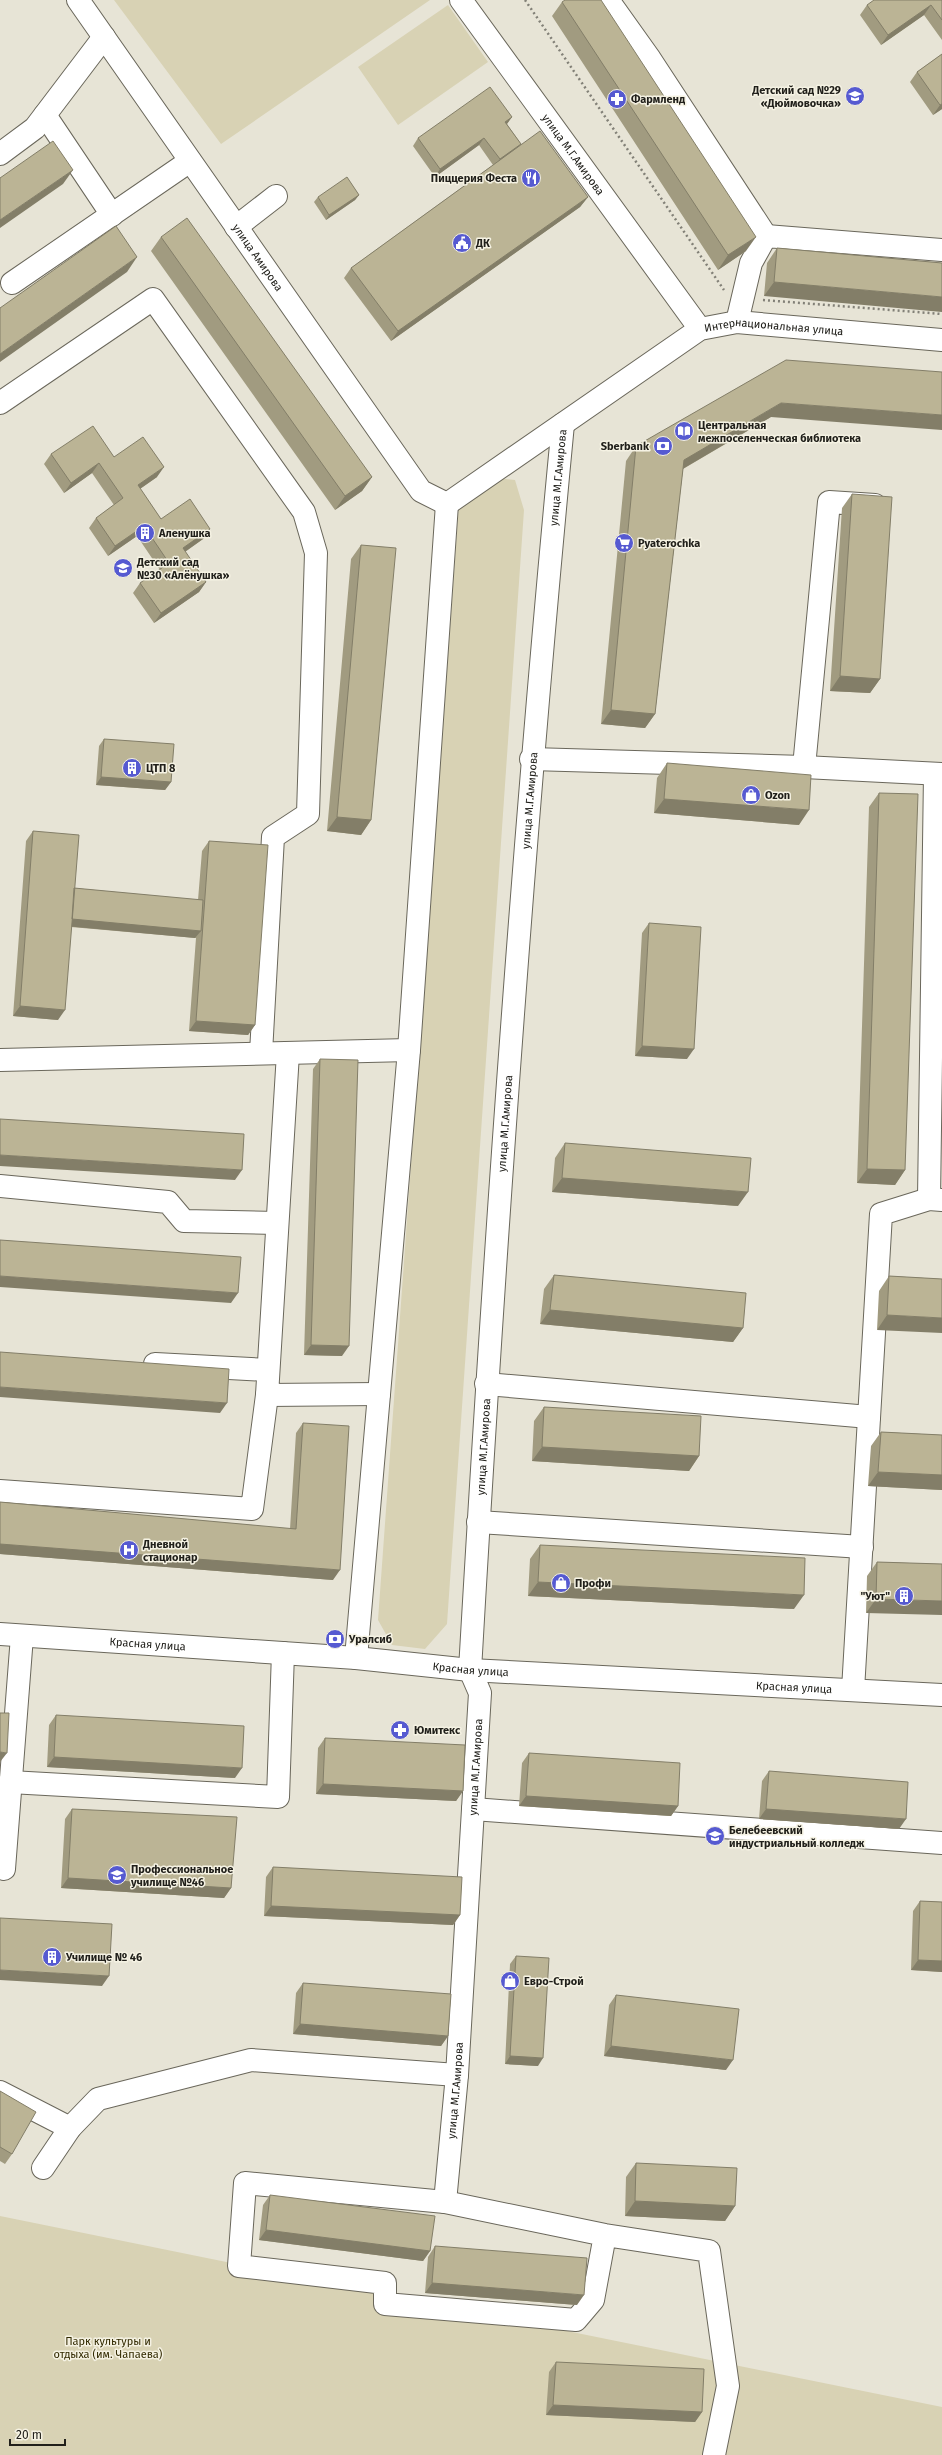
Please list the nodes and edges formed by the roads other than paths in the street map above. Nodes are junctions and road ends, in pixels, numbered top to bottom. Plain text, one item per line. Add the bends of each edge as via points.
1 (78, 0) edge
2 (461, 0) edge
3 (608, 0) edge
4 (104, 37) junction
5 (45, 115) junction
6 (0, 154) edge
7 (190, 161) junction
8 (276, 196) dead end
9 (112, 215) junction
10 (236, 227) junction
11 (766, 236) junction
12 (942, 250) edge
13 (12, 283) dead end
14 (737, 322) junction
15 (700, 329) junction
16 (942, 340) edge
17 (0, 403) edge
18 (563, 424) junction
19 (447, 504) junction
20 (890, 506) edge
21 (532, 758) junction
22 (804, 767) junction
23 (938, 774) edge
24 (409, 1050) junction
25 (261, 1053) junction
26 (288, 1053) junction
27 (0, 1060) edge
28 (0, 1186) edge
29 (936, 1199) edge
30 (278, 1223) junction
31 (134, 1363) edge
32 (268, 1370) junction
33 (486, 1384) junction
34 (379, 1394) junction
35 (267, 1395) junction
36 (869, 1417) junction
37 (0, 1491) edge
38 (478, 1522) junction
39 (862, 1547) junction
40 (0, 1634) edge
41 (22, 1636) junction
42 (283, 1653) junction
43 (356, 1658) junction
44 (470, 1670) junction
45 (853, 1690) junction
46 (942, 1695) edge
47 (10, 1782) junction
48 (473, 1809) junction
49 (942, 1843) edge
50 (4, 1869) dead end
51 (457, 2075) junction
52 (0, 2092) edge
53 (70, 2128) junction
54 (44, 2168) dead end
55 (444, 2202) junction
56 (605, 2235) junction
57 (714, 2455) edge

1 - 4 street, улица Амирова
2 - 15 street, улица М.Г.Амирова
3 - 11 street via 650,59
4 - 5 street
4 - 7 street, улица Амирова
5 - 6 street via 35,128
5 - 9 street
7 - 9 street
7 - 10 street, улица Амирова
8 - 10 street
9 - 13 street
10 - 19 street, улица Амирова via 421,490
11 - 12 street
11 - 14 street via 751,263
14 - 15 street, Интернациональная улица
14 - 16 street, Интернациональная улица
15 - 18 street, Интернациональная улица
17 - 25 street via 153,299 304,512 316,553 308,814 273,837
18 - 19 street, улица М.Г.Амирова
18 - 21 street, улица М.Г.Амирова
19 - 24 street
20 - 22 street via 829,502
21 - 22 street
21 - 33 street, улица М.Г.Амирова
22 - 23 street
23 - 29 street
24 - 26 street
24 - 34 street
25 - 26 street
25 - 27 street
26 - 30 street
28 - 30 street via 168,1202 184,1221
29 - 36 street via 881,1214
30 - 32 street
31 - 32 street
32 - 35 street
33 - 36 street
33 - 38 street, улица М.Г.Амирова
34 - 35 street
34 - 43 street
35 - 37 street via 252,1509
36 - 39 street
38 - 39 street
38 - 44 street, улица М.Г.Амирова
39 - 45 street
40 - 41 street, Красная улица
41 - 42 street, Красная улица
41 - 47 street
42 - 43 street, Красная улица
42 - 47 street via 278,1797
43 - 44 street, Красная улица
44 - 45 street, Красная улица
44 - 48 street, улица М.Г.Амирова via 480,1694
45 - 46 street, Красная улица
47 - 50 street
48 - 49 street
48 - 51 street, улица М.Г.Амирова
51 - 53 street via 252,2060 98,2099
51 - 55 street, улица М.Г.Амирова
52 - 53 street
53 - 54 street
55 - 56 street
55 - 56 street via 245,2183 239,2266 385,2283 385,2304 576,2320 593,2300
56 - 57 street via 709,2251 728,2386

